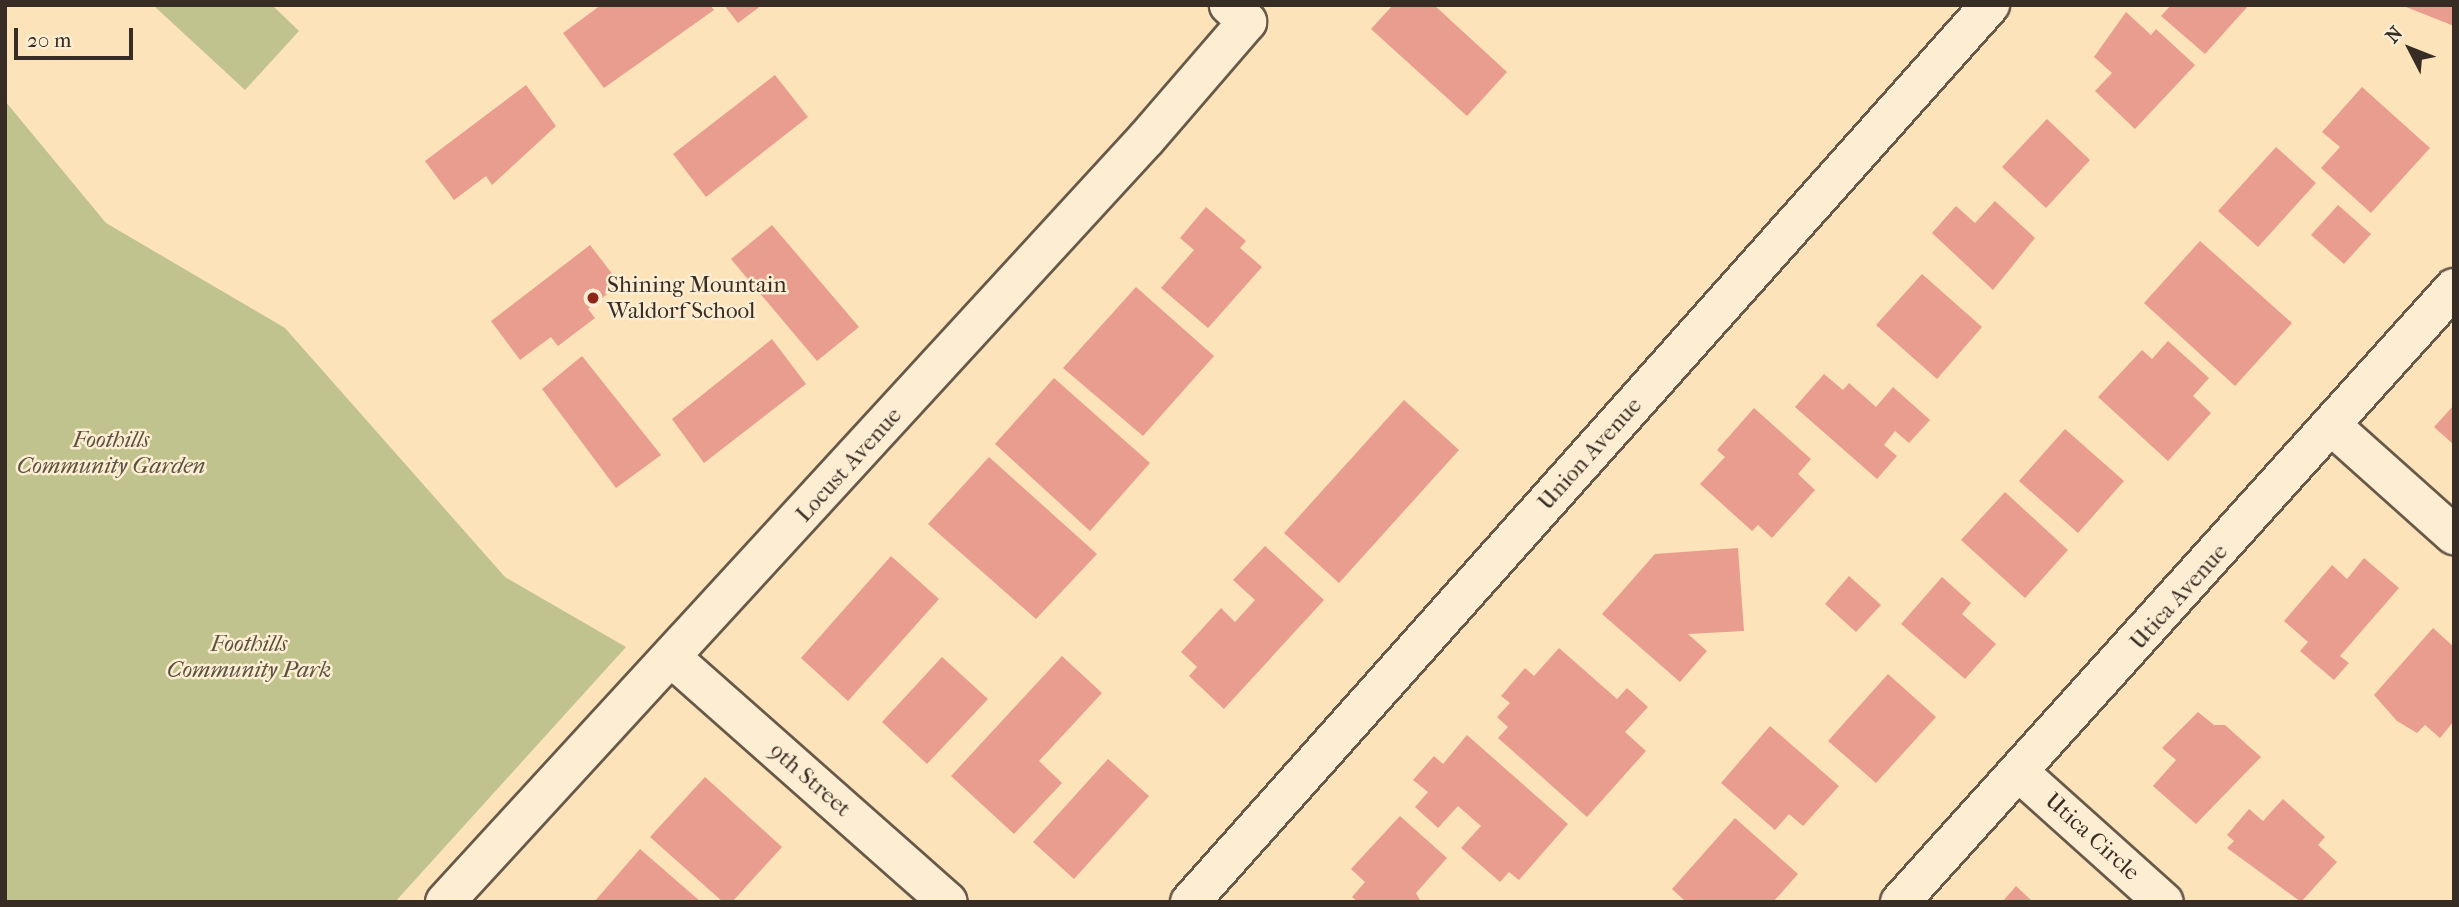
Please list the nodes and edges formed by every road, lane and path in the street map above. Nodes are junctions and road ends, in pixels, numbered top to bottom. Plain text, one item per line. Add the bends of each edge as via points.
1 (1990, 5) edge
2 (1238, 13) edge
3 (2454, 288) edge
4 (2332, 426) junction
5 (2454, 535) edge
6 (672, 658) junction
7 (2020, 773) junction
8 (445, 902) edge
9 (948, 902) edge
10 (1190, 902) edge
11 (1900, 902) edge
12 (2164, 902) edge

1 - 10 street, Union Avenue
2 - 6 street, Locust Avenue
3 - 4 street, Utica Avenue
4 - 5 street
4 - 7 street, Utica Avenue
6 - 8 street, Locust Avenue
6 - 9 street, 9th Street
7 - 11 street, Utica Avenue
7 - 12 street, Utica Circle

